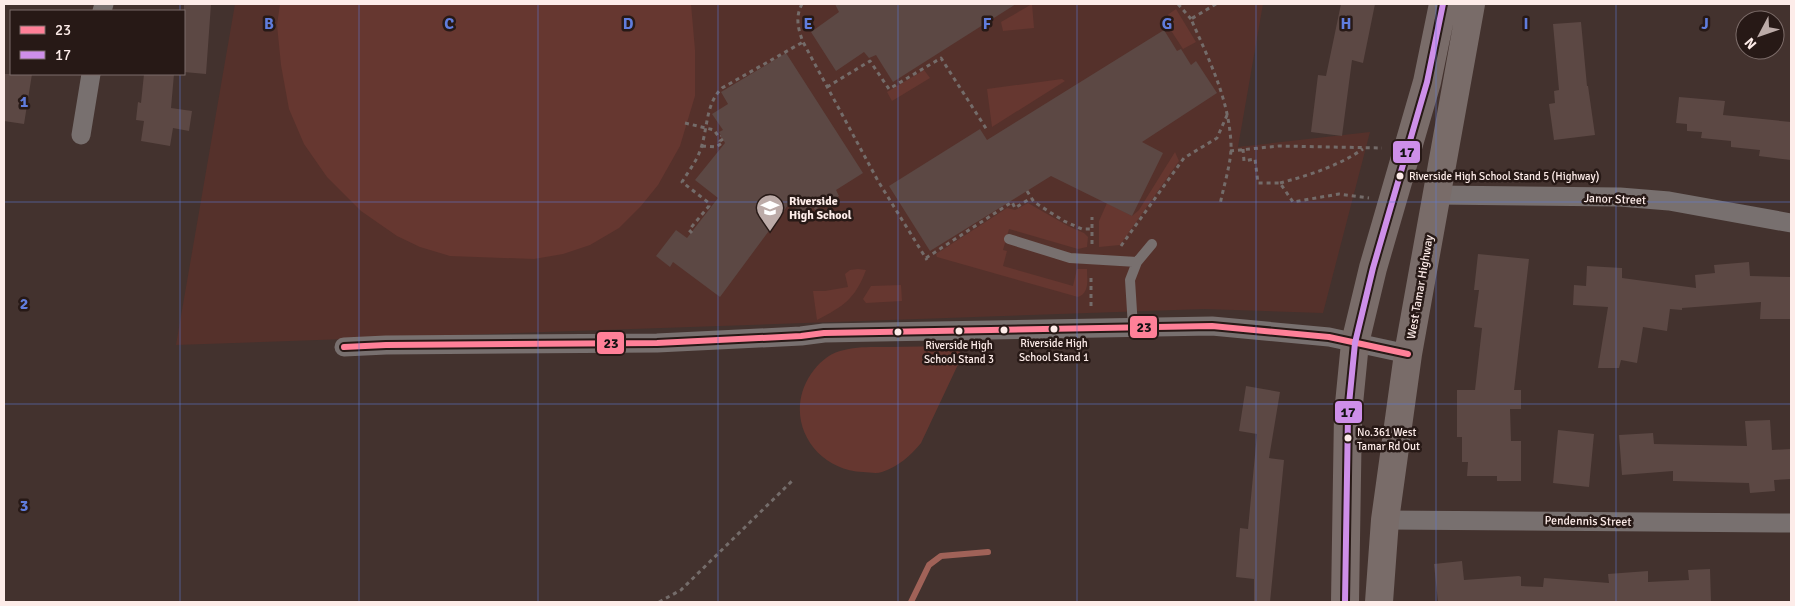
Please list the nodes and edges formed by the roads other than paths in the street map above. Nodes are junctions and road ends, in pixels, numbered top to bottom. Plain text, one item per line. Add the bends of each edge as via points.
1 (1443, 4) edge
2 (1472, 4) edge
3 (91, 75) edge
4 (80, 135) dead end
5 (1436, 195) junction
6 (1791, 223) edge
7 (1009, 239) dead end
8 (1152, 244) dead end
9 (1137, 262) junction
10 (1133, 327) junction
11 (1355, 343) junction
12 (344, 348) dead end
13 (1408, 354) junction
14 (1385, 520) junction
15 (1791, 523) edge
16 (1345, 602) edge
17 (1378, 602) edge

1 - 11 highway via 1427,82 1373,268
2 - 5 highway, West Tamar Highway
3 - 4 street
5 - 6 street, Janor Street via 1669,201
5 - 13 highway, West Tamar Highway
7 - 9 lane via 1070,258
8 - 9 lane
9 - 10 lane via 1130,280
10 - 11 street via 1212,326 1329,337
10 - 12 street via 824,333 657,343
11 - 13 street
11 - 16 highway via 1348,414
13 - 14 highway, West Tamar Highway
14 - 15 street, Pendennis Street
14 - 17 highway, West Tamar Highway

